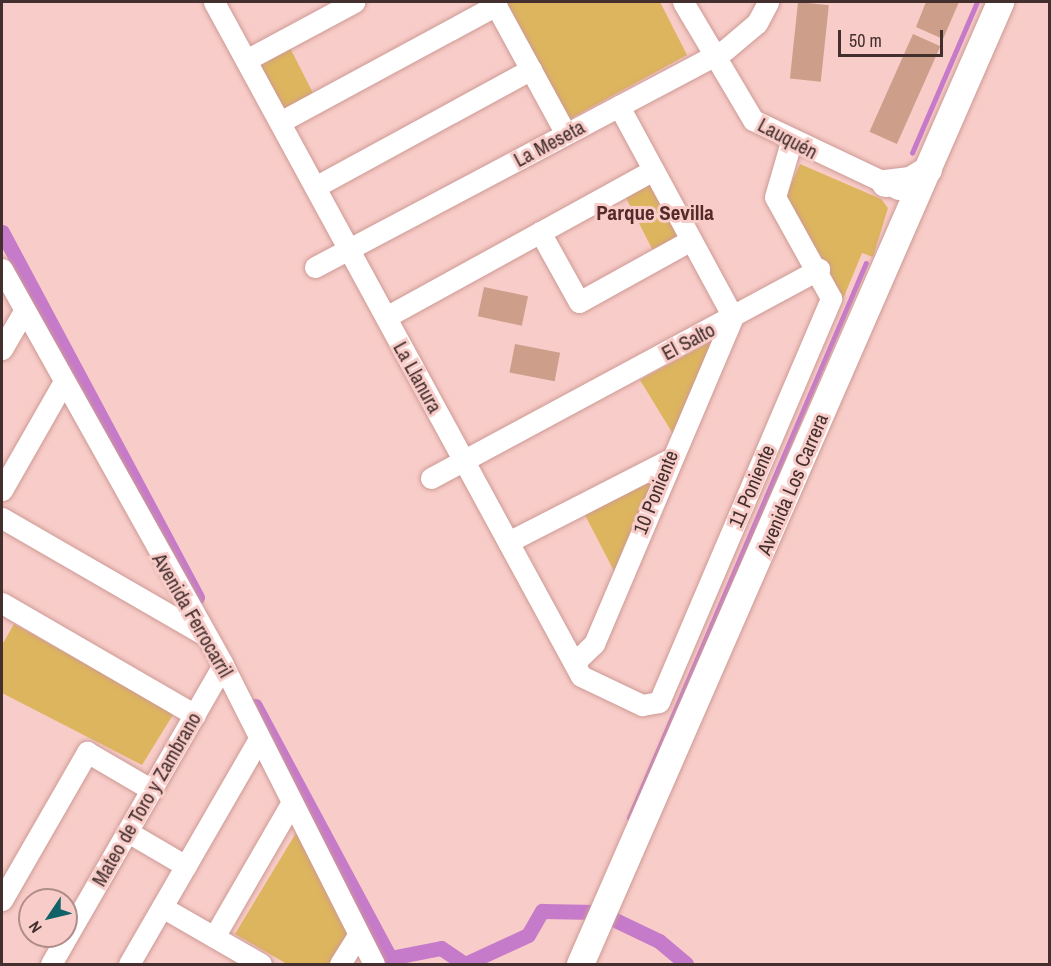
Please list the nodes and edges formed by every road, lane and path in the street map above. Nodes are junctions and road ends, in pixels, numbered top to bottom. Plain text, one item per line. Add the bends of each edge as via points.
1 (214, 2) edge
2 (354, 2) edge
3 (683, 2) edge
4 (768, 2) edge
5 (1000, 2) edge
6 (495, 3) edge
7 (712, 57) junction
8 (246, 60) junction
9 (531, 69) junction
10 (619, 106) junction
11 (280, 122) junction
12 (566, 134) junction
13 (791, 142) junction
14 (928, 169) junction
15 (653, 170) junction
16 (885, 183) junction
17 (315, 187) junction
18 (916, 197) junction
19 (903, 225) junction
20 (540, 232) junction
21 (691, 240) junction
22 (349, 249) junction
23 (315, 267) dead end
24 (2, 269) edge
25 (819, 269) junction
26 (24, 311) junction
27 (386, 317) junction
28 (733, 317) junction
29 (2, 349) edge
30 (63, 383) junction
31 (464, 460) junction
32 (668, 460) junction
33 (431, 478) dead end
34 (2, 490) edge
35 (2, 518) edge
36 (508, 542) junction
37 (5, 612) edge
38 (203, 634) junction
39 (574, 663) junction
40 (224, 665) junction
41 (659, 702) joint
42 (195, 715) junction
43 (258, 741) junction
44 (152, 790) junction
45 (292, 802) junction
46 (128, 832) junction
47 (186, 866) junction
48 (2, 900) edge
49 (162, 907) junction
50 (214, 937) junction
51 (356, 938) junction
52 (51, 964) edge
53 (132, 964) edge
54 (261, 964) edge
55 (340, 964) edge
56 (374, 964) edge
57 (579, 964) edge

1 - 8 street, La Llanura
2 - 8 street
3 - 7 street, Lauquén
4 - 7 street, La Meseta via 748,32
5 - 14 main road, Avenida Los Carrera
6 - 9 street
6 - 11 street
7 - 10 street, La Meseta
7 - 13 street, Lauquén via 753,120
8 - 11 street, La Llanura
9 - 12 street
9 - 17 street
10 - 12 street, La Meseta
10 - 15 street
11 - 17 street, La Llanura
12 - 22 street, La Meseta
13 - 16 street, Lauquén
13 - 25 street via 775,196
14 - 16 main road via 910,180
14 - 18 main road, Avenida Los Carrera
15 - 20 street
15 - 21 street
16 - 18 street, Lauquén
16 - 19 main road
17 - 22 street, La Llanura
18 - 19 main road, Avenida Los Carrera
19 - 57 main road, Avenida Los Carrera
20 - 21 street via 579,302
20 - 27 street
21 - 28 street
22 - 23 street, La Meseta
22 - 27 street, La Llanura
24 - 26 street, Avenida Ferrocarril
25 - 28 street, El Salto
25 - 41 street, 11 Poniente via 831,298
26 - 29 street
26 - 30 street, Avenida Ferrocarril
27 - 31 street, La Llanura
28 - 31 street, El Salto
28 - 32 street, 10 Poniente
30 - 34 street
30 - 38 street, Avenida Ferrocarril
31 - 33 street, El Salto
31 - 36 street, La Llanura
32 - 36 street
32 - 39 street, 10 Poniente via 594,644
35 - 38 street
36 - 39 street, La Llanura
37 - 42 street
38 - 40 street, Avenida Ferrocarril
39 - 41 street, La Llanura via 581,676 642,705
40 - 42 street, Mateo de Toro y Zambrano
40 - 43 street, Avenida Ferrocarril
42 - 44 street, Mateo de Toro y Zambrano
43 - 45 street, Avenida Ferrocarril
43 - 47 street
44 - 46 street, Mateo de Toro y Zambrano
44 - 48 street via 87,752
45 - 50 street
45 - 51 street, Avenida Ferrocarril
46 - 47 street
46 - 52 street, Mateo de Toro y Zambrano
47 - 49 street
49 - 50 street
49 - 53 street
50 - 54 street
51 - 55 street
51 - 56 street, Avenida Ferrocarril

